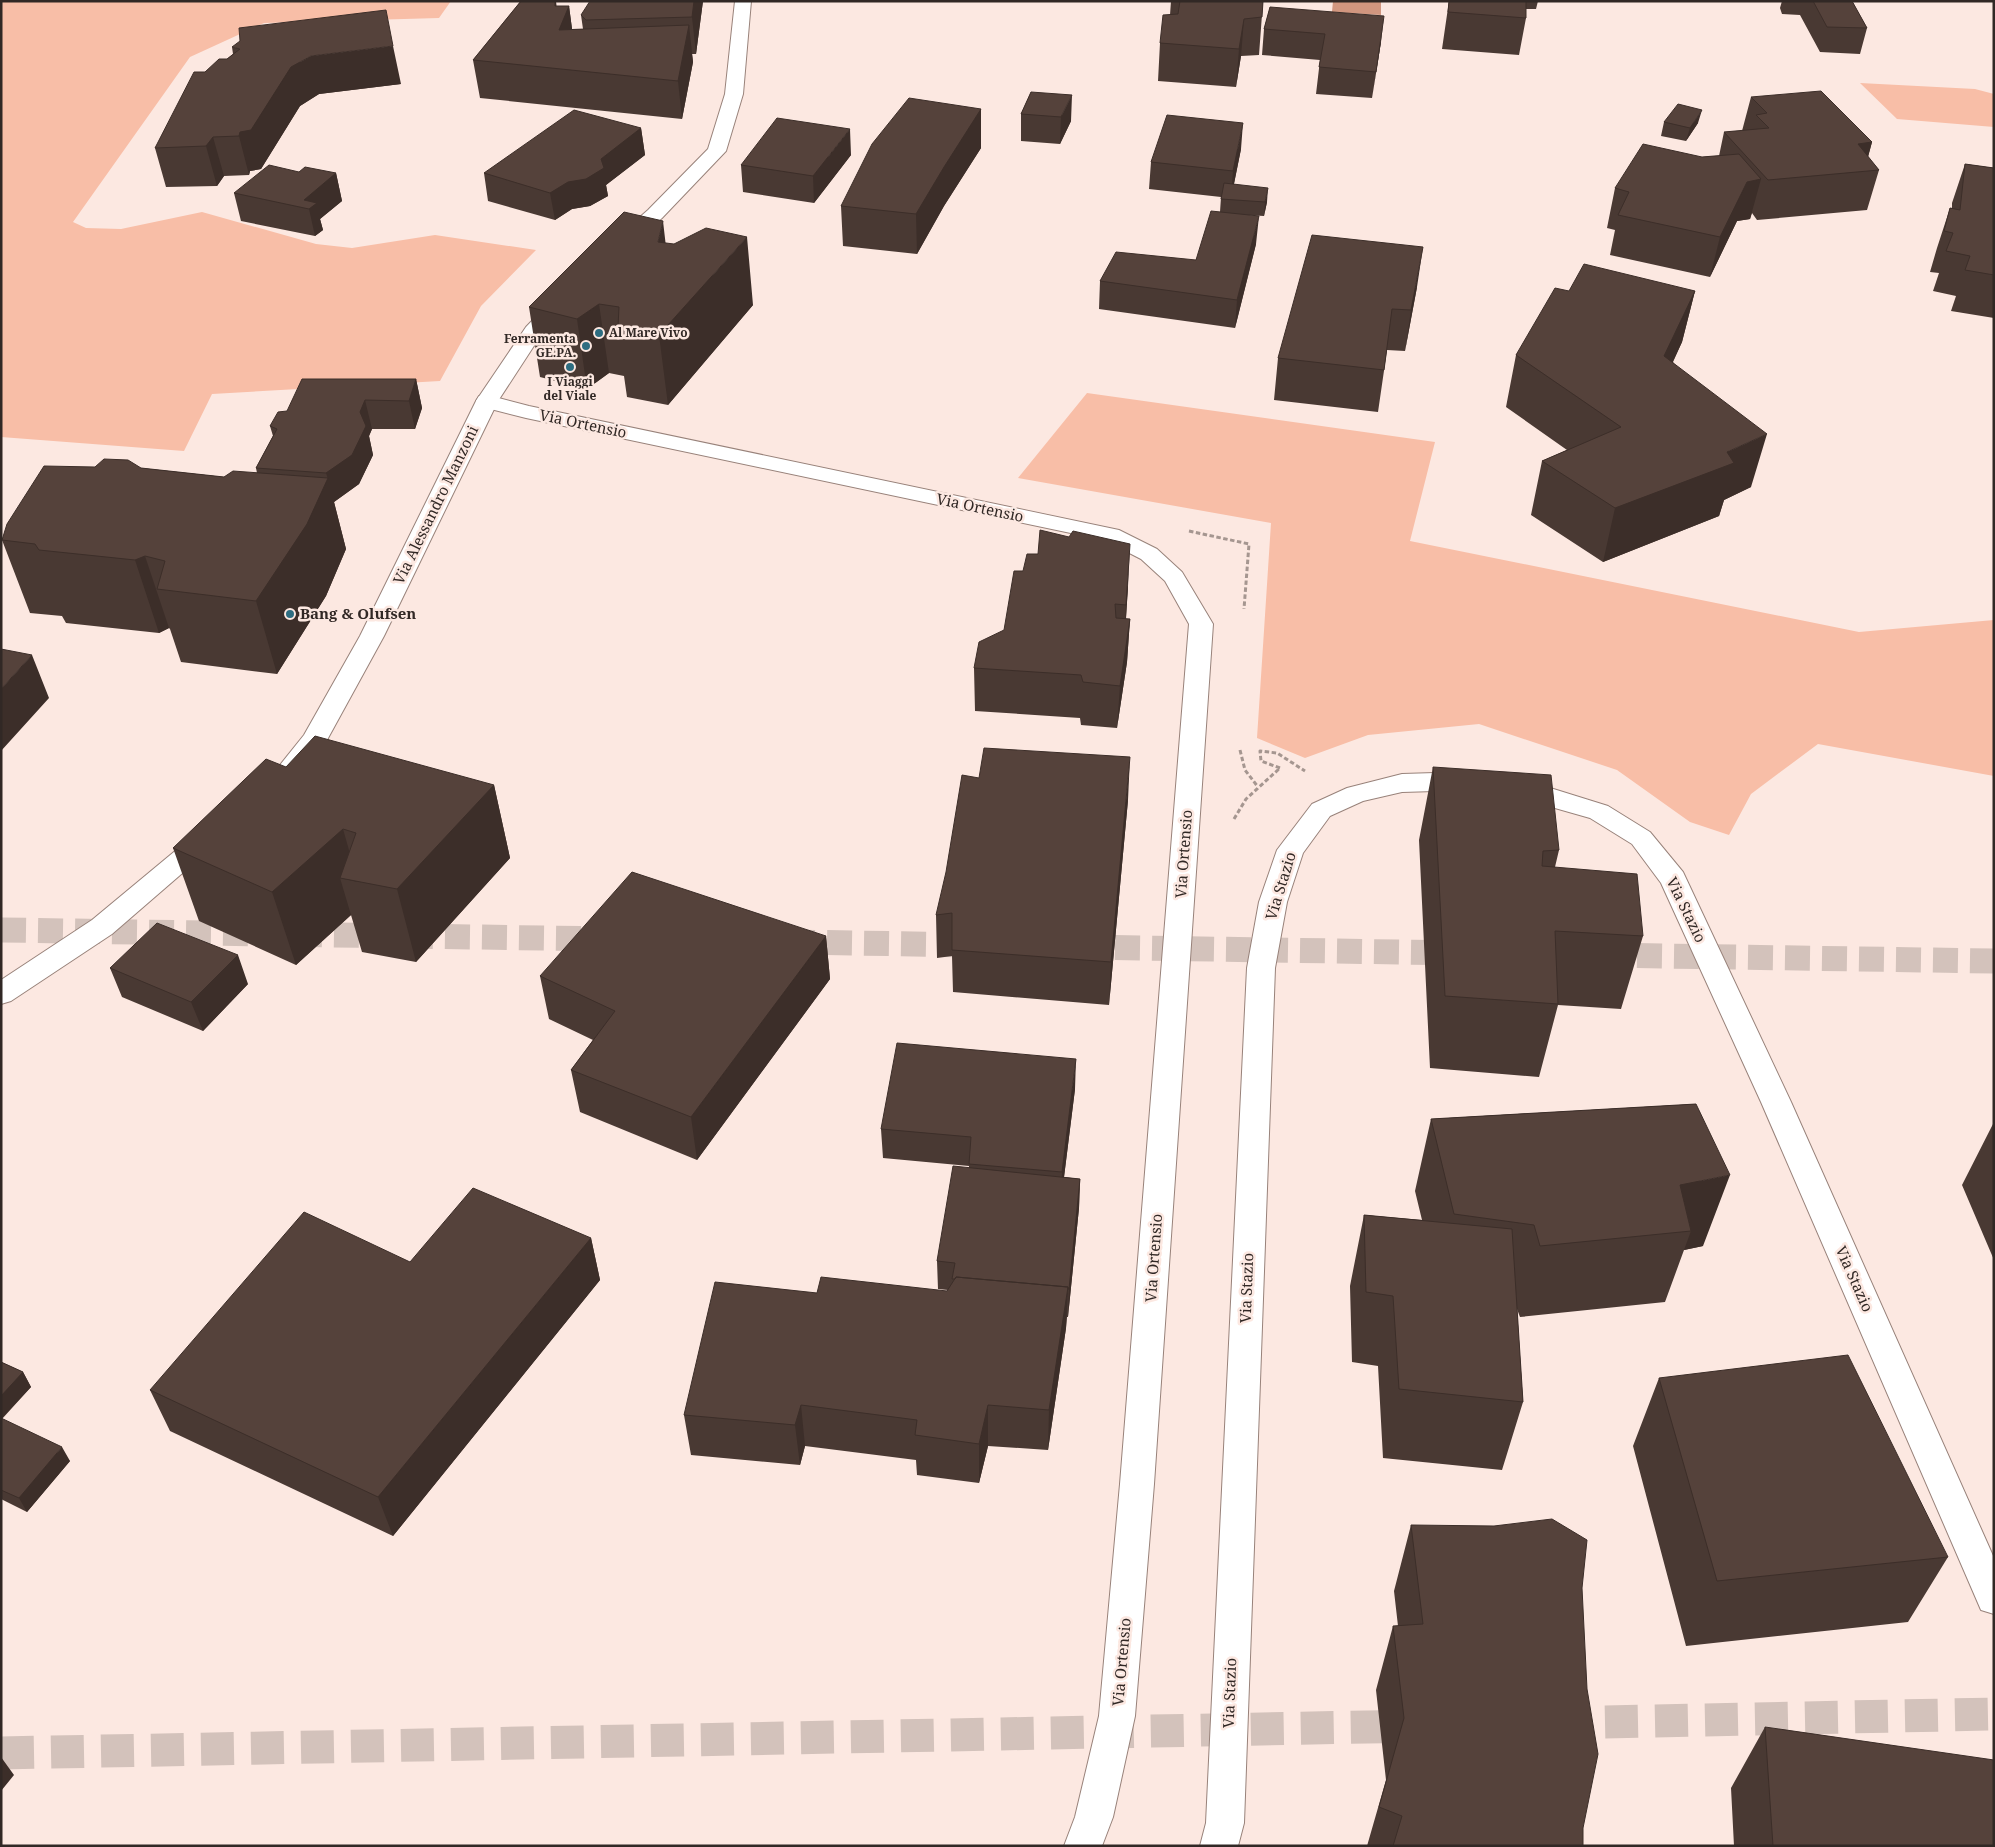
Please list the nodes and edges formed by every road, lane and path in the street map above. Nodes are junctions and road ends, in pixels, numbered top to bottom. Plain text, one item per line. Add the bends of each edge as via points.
1 (743, 1) edge
2 (608, 256) edge
3 (574, 289) edge
4 (487, 401) junction
5 (1245, 770) dead end
6 (1306, 771) dead end
7 (277, 778) edge
8 (1258, 787) junction
9 (224, 824) edge
10 (1231, 824) dead end
11 (1, 994) edge
12 (1994, 1598) edge
13 (1083, 1846) edge
14 (1219, 1846) edge

1 - 2 street via 734,94 717,151
3 - 4 street, Via Alessandro Manzoni via 533,330
4 - 7 street, Via Alessandro Manzoni via 372,636 314,740
4 - 13 street, Via Ortensio via 1111,535 1148,554 1174,576 1200,624 1118,1716 1094,1818
5 - 8 path
6 - 8 path via 1277,753 1260,751 1261,761 1280,768
8 - 10 path via 1246,798
9 - 11 street via 102,927
12 - 14 street, Via Stazio via 1760,1066 1673,879 1641,838 1599,812 1538,793 1469,781 1402,783 1356,794 1321,810 1290,850 1273,902 1261,968 1225,1824

